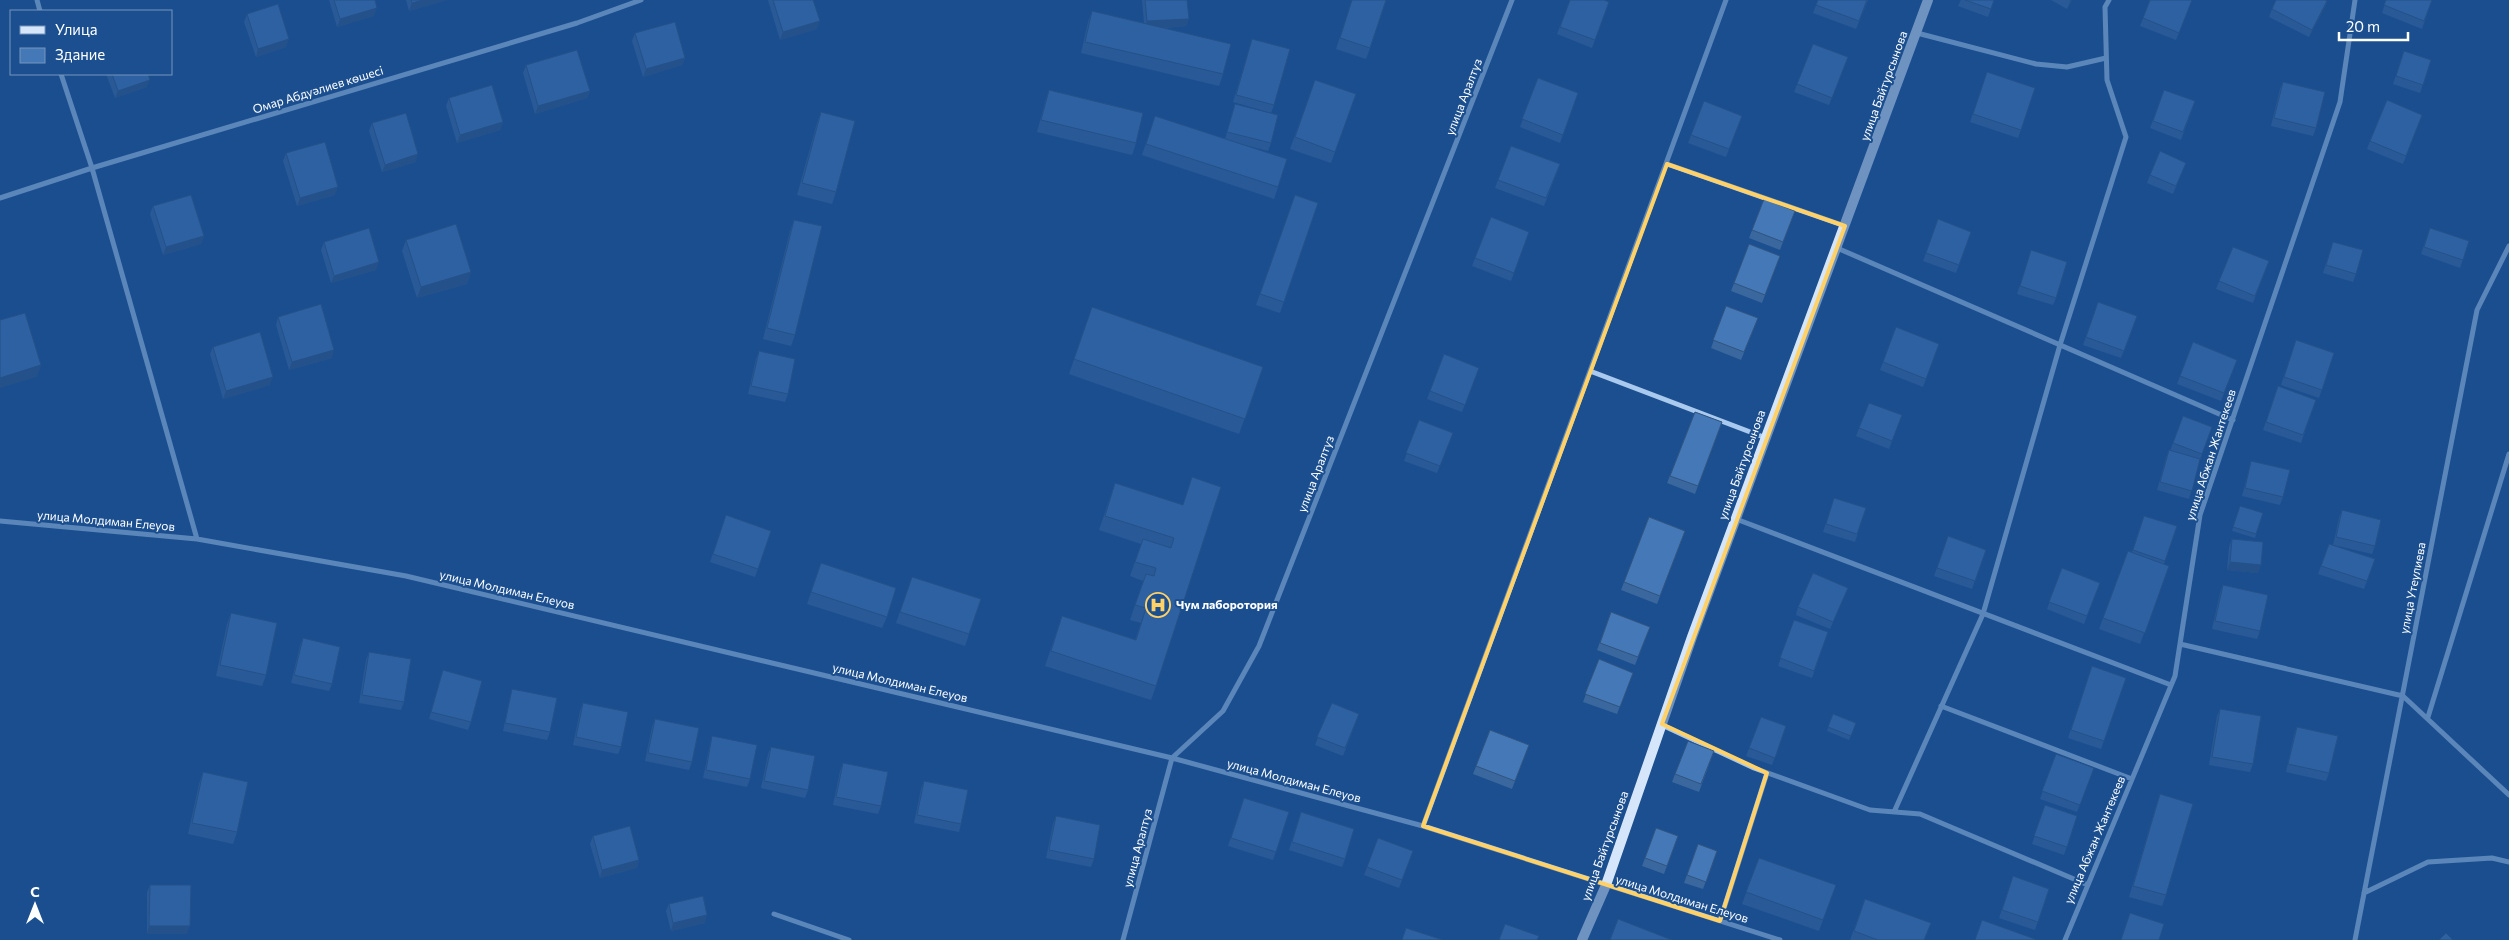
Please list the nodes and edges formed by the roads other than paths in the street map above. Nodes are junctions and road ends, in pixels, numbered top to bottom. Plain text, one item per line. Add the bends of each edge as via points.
1 (640, 0) edge
2 (1512, 0) edge
3 (1726, 0) edge
4 (1928, 0) edge
5 (2109, 0) edge
6 (2355, 0) edge
7 (1917, 33) junction
8 (2106, 58) junction
9 (61, 75) edge
10 (1667, 164) junction
11 (92, 168) junction
12 (0, 198) edge
13 (1845, 226) junction
14 (2509, 246) edge
15 (1837, 248) junction
16 (2060, 345) junction
17 (1590, 371) junction
18 (2233, 420) junction
19 (1766, 438) junction
20 (2509, 454) edge
21 (1736, 519) junction
22 (0, 521) edge
23 (197, 540) junction
24 (1983, 614) junction
25 (2180, 644) junction
26 (2171, 685) junction
27 (2403, 696) junction
28 (1941, 706) junction
29 (2428, 718) junction
30 (1662, 724) junction
31 (1172, 758) junction
32 (1767, 773) junction
33 (2132, 779) junction
34 (2509, 795) edge
35 (1894, 812) junction
36 (1423, 826) junction
37 (2509, 862) edge
38 (1606, 885) junction
39 (2088, 885) junction
40 (2364, 893) junction
41 (774, 914) dead end
42 (1720, 921) junction
43 (850, 940) edge
44 (1123, 940) edge
45 (1582, 940) edge
46 (1780, 940) edge
47 (2064, 940) edge
48 (2355, 940) edge

1 - 11 street, Омар Абдуәлиев көшесі via 577,23
2 - 31 street, улица Аралтуз via 1259,646 1223,711
3 - 10 street
4 - 7 street, улица Байтурсынова
5 - 8 street via 2105,7
6 - 18 street, улица Абжан Жантекеев via 2340,102
7 - 8 street via 2036,64 2067,67
7 - 13 street, улица Байтурсынова
8 - 16 street via 2107,80 2126,137
9 - 11 street
10 - 13 street
10 - 17 street
11 - 12 street, Омар Абдуәлиев көшесі
11 - 23 street
13 - 15 street, улица Байтурсынова
14 - 27 street, улица Утеулиева via 2477,310
15 - 16 street
15 - 19 street, улица Байтурсынова
16 - 18 street
16 - 24 street
17 - 19 street
17 - 36 street
18 - 25 street, улица Абжан Жантекеев via 2200,515
19 - 21 street, улица Байтурсынова
20 - 29 street
21 - 24 street
21 - 30 street, улица Байтурсынова
22 - 23 street, улица Молдиман Елеуов
23 - 31 street, улица Молдиман Елеуов via 406,576
24 - 26 street
24 - 28 street
25 - 26 street, улица Абжан Жантекеев
25 - 27 street
26 - 33 street, улица Абжан Жантекеев
27 - 29 street
27 - 40 street, улица Утеулиева
28 - 33 street
28 - 35 street
29 - 34 street
30 - 32 street
30 - 38 street, улица Байтурсынова
31 - 36 street, улица Молдиман Елеуов
31 - 44 street, улица Аралтуз
32 - 35 street via 1870,810
32 - 42 street
33 - 39 street, улица Абжан Жантекеев
35 - 39 street via 1920,814
36 - 38 street, улица Молдиман Елеуов
37 - 40 street via 2492,858 2428,862
38 - 42 street, улица Молдиман Елеуов
38 - 45 street, улица Байтурсынова
39 - 47 street, улица Абжан Жантекеев
40 - 48 street, улица Утеулиева
41 - 43 street
42 - 46 street, улица Молдиман Елеуов

